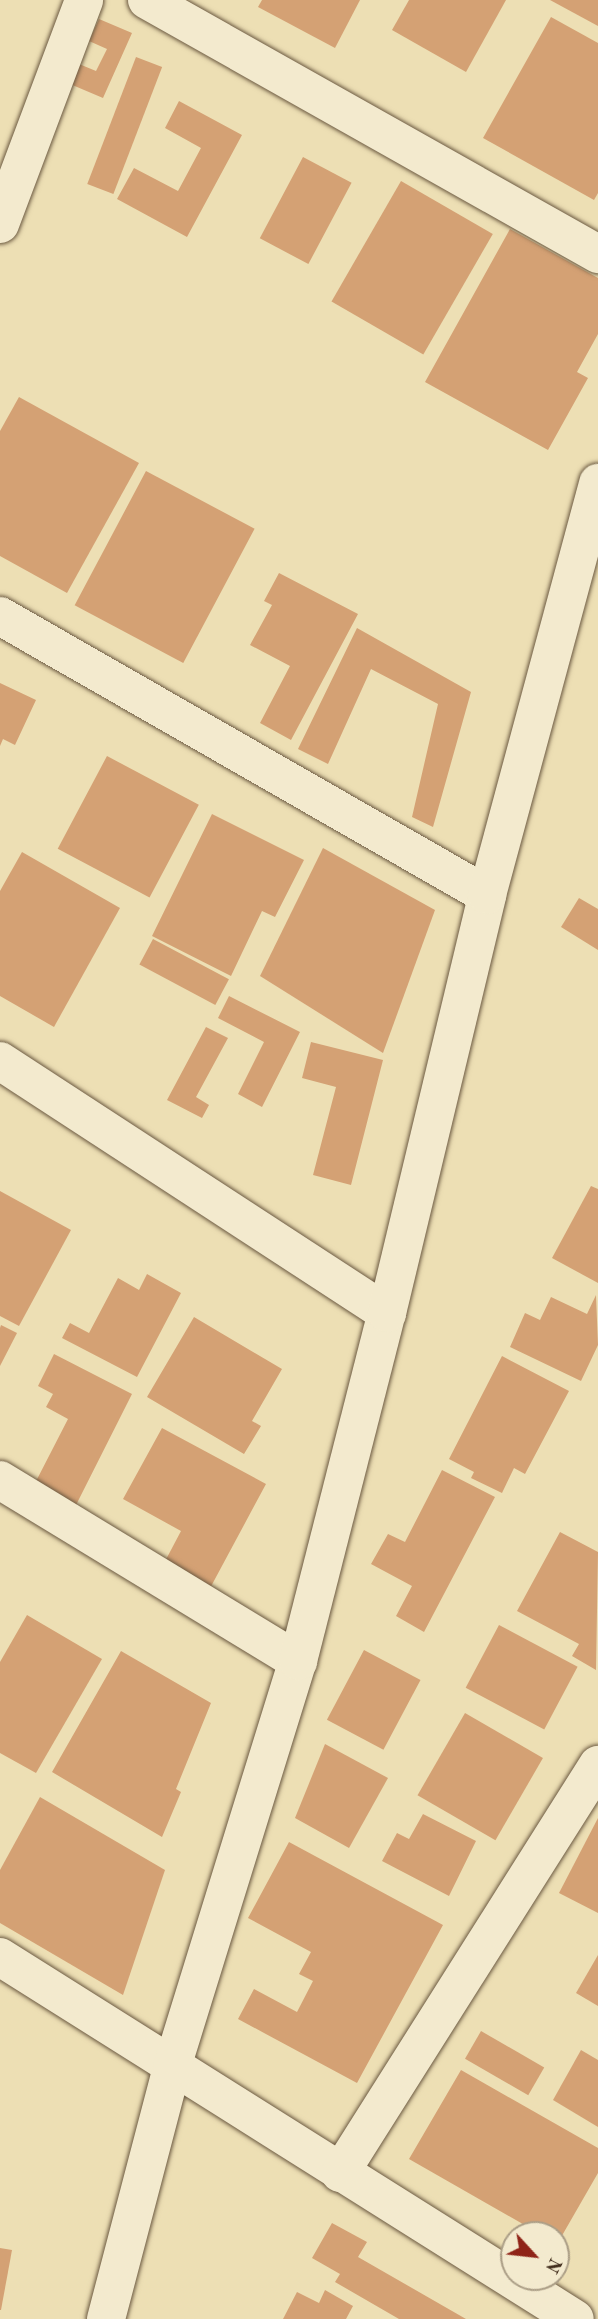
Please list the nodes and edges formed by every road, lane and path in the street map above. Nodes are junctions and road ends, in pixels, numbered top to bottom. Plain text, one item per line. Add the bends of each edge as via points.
1 (84, 0) edge
2 (147, 0) edge
3 (0, 225) edge
4 (598, 254) edge
5 (598, 483) edge
6 (0, 616) edge
7 (487, 895) junction
8 (0, 1061) edge
9 (387, 1313) junction
10 (0, 1480) edge
11 (298, 1661) junction
12 (598, 1765) edge
13 (0, 1957) edge
14 (172, 2067) junction
15 (340, 2173) junction
16 (106, 2319) edge
17 (575, 2319) edge

1 - 3 street
2 - 4 street
5 - 7 street
6 - 7 street
7 - 9 street
8 - 9 street
9 - 11 street
10 - 11 street
11 - 14 street
12 - 15 street
13 - 14 street
14 - 15 street
14 - 16 street
15 - 17 street

